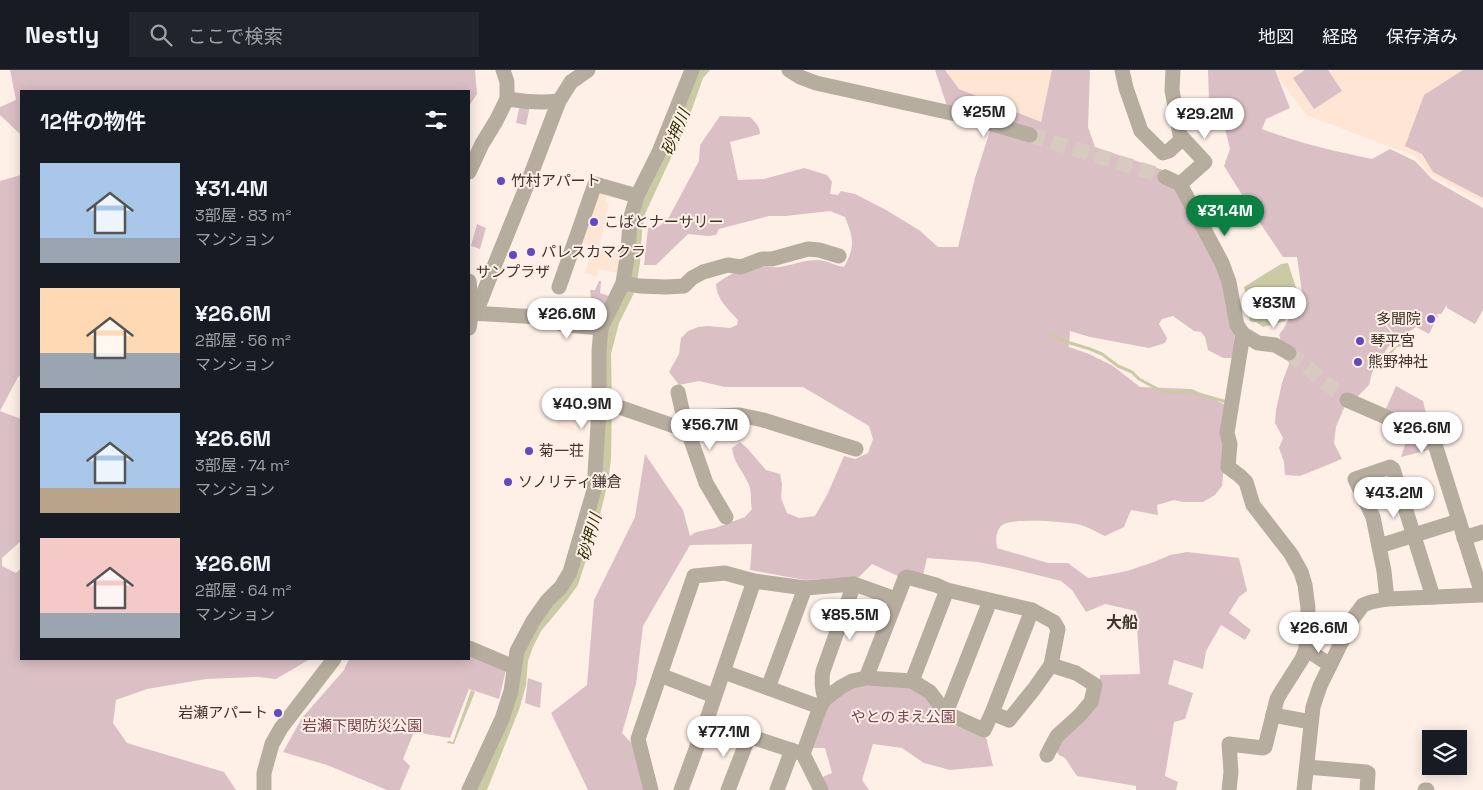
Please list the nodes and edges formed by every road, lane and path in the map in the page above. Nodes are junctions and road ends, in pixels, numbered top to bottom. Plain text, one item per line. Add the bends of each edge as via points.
1 (503, 70) edge
2 (588, 70) edge
3 (692, 70) edge
4 (789, 70) edge
5 (1122, 70) edge
6 (1173, 70) edge
7 (507, 99) junction
8 (559, 101) junction
9 (1030, 135) tunnel mouth
10 (1182, 139) junction
11 (470, 170) edge
12 (1165, 177) tunnel mouth
13 (1180, 184) junction
14 (637, 196) junction
15 (839, 256) dead end
16 (629, 284) junction
17 (559, 287) dead end
18 (470, 317) edge
19 (601, 328) junction
20 (1243, 334) junction
21 (1289, 353) tunnel mouth
22 (678, 392) dead end
23 (1347, 400) tunnel mouth
24 (605, 408) junction
25 (685, 423) junction
26 (856, 449) dead end
27 (726, 517) dead end
28 (1459, 521) junction
29 (1483, 532) edge
30 (1414, 535) junction
31 (1464, 538) junction
32 (1379, 546) junction
33 (754, 581) junction
34 (854, 584) junction
35 (806, 588) junction
36 (947, 590) junction
37 (1482, 595) edge
38 (1433, 597) junction
39 (896, 599) junction
40 (1387, 599) junction
41 (990, 601) junction
42 (1032, 610) junction
43 (470, 648) edge
44 (1306, 649) junction
45 (333, 660) edge
46 (1051, 665) junction
47 (1330, 665) junction
48 (514, 667) junction
49 (724, 672) junction
50 (660, 675) junction
51 (866, 678) junction
52 (912, 681) junction
53 (768, 688) junction
54 (714, 696) junction
55 (823, 703) junction
56 (946, 713) junction
57 (992, 713) junction
58 (1273, 715) junction
59 (706, 722) junction
60 (1312, 722) junction
61 (749, 736) junction
62 (798, 752) junction
63 (1047, 755) dead end
64 (1307, 767) junction
65 (264, 790) edge
66 (469, 790) edge
67 (652, 790) edge
68 (680, 790) edge
69 (728, 790) edge
70 (777, 790) edge
71 (821, 790) edge
72 (1229, 790) edge
73 (1304, 790) edge
74 (1367, 790) edge

1 - 7 street
2 - 8 street via 571,82
3 - 14 street via 659,152
4 - 9 street via 816,83
5 - 10 street via 1141,131 1164,153
6 - 10 street via 1172,90
7 - 8 street via 542,103
7 - 11 street
8 - 18 street via 479,305
10 - 13 street via 1205,162
12 - 13 street
13 - 20 street via 1222,263 1237,325
14 - 16 street via 630,220
14 - 17 street via 596,184
15 - 16 street via 808,250 762,259 741,267 728,265 703,272 684,286
16 - 19 street
18 - 19 street via 540,318 566,325
19 - 24 street via 599,351
20 - 21 street via 1258,343 1274,344
20 - 44 street via 1227,433 1230,444 1228,467 1246,482 1253,505 1284,543 1301,572 1308,608
22 - 25 street
23 - 28 street via 1434,441
24 - 25 street via 674,426
24 - 48 street via 594,490 570,572 532,621 517,652
25 - 26 street via 699,417 740,416
25 - 27 street via 706,483
28 - 30 street
28 - 31 street
29 - 31 street
30 - 32 street
30 - 32 street via 1390,467 1355,479 1373,517
30 - 38 street
31 - 37 street
32 - 40 street
33 - 35 street
33 - 49 street
33 - 50 street via 725,573 694,576
34 - 35 street
34 - 39 street
34 - 55 street via 823,671
35 - 53 street
36 - 39 street via 907,577
36 - 41 street
36 - 52 street
37 - 38 street
38 - 40 street
39 - 51 street
40 - 47 street via 1363,605 1356,613
41 - 42 street
41 - 56 street
42 - 46 street via 1054,622 1058,629
42 - 57 street
43 - 48 street
44 - 47 street
44 - 58 street via 1275,704
45 - 65 street via 272,744 264,773
46 - 57 street via 1009,720
46 - 63 street via 1076,673 1095,685 1091,702 1056,736
47 - 60 street via 1320,686
48 - 66 street via 502,719
49 - 53 street
49 - 54 street
50 - 54 street
50 - 67 street via 638,739
51 - 52 street
51 - 55 street via 841,687
52 - 56 street via 930,692
53 - 55 street
54 - 59 street
55 - 62 street
56 - 57 street via 984,730
58 - 60 street
58 - 72 street via 1265,747 1229,744
59 - 61 street
59 - 68 street
60 - 64 street
61 - 62 street
61 - 69 street
62 - 70 street
62 - 71 street
64 - 73 street
64 - 74 street via 1366,772

